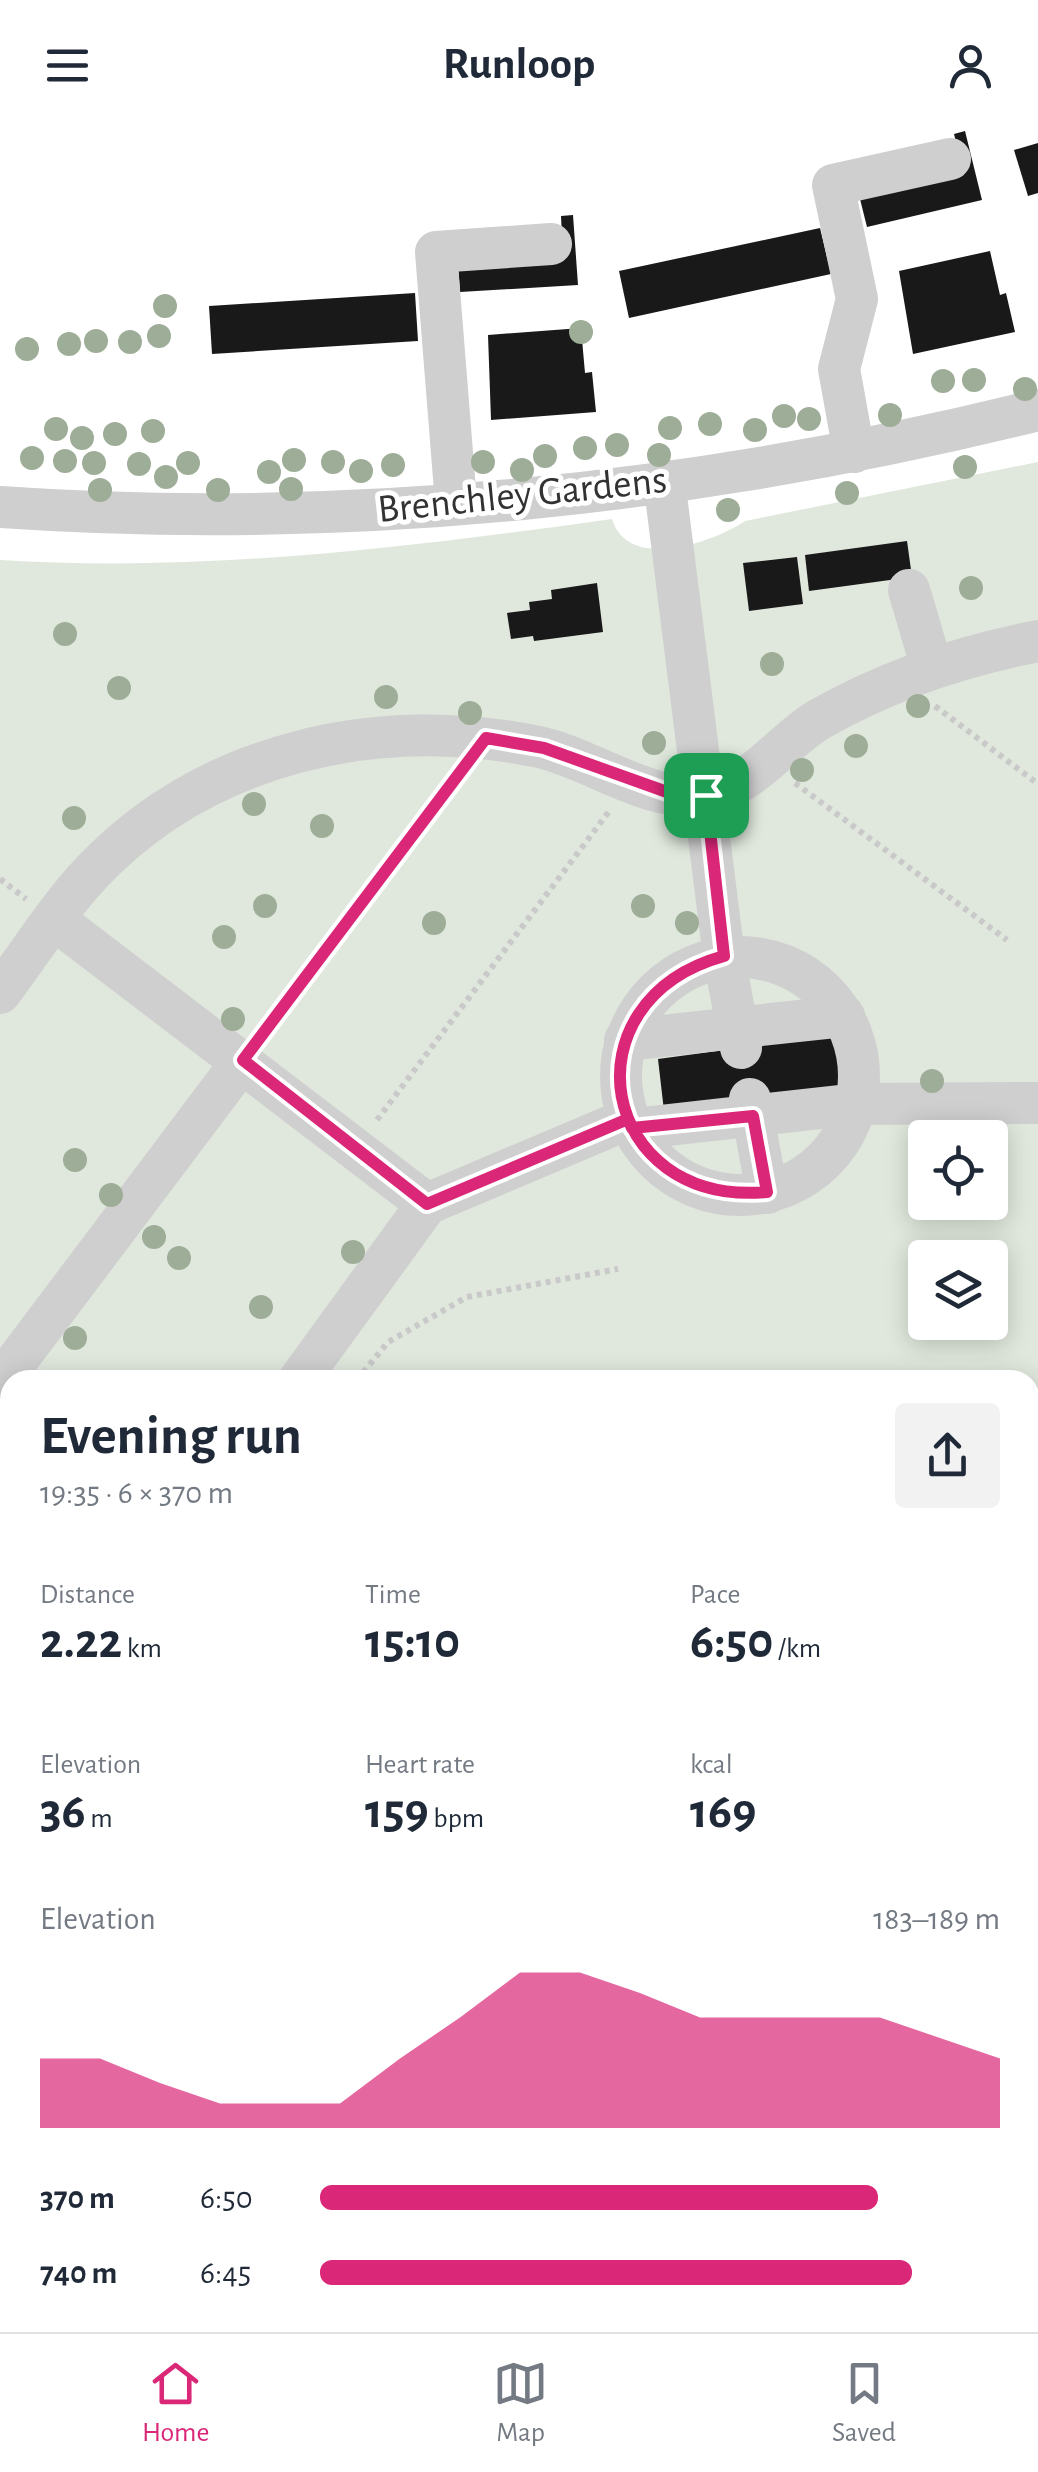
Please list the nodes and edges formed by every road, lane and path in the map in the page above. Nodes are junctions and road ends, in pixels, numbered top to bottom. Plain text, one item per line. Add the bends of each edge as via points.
1 (950, 159) dead end
2 (551, 244) dead end
3 (1038, 410) edge
4 (854, 452) junction
5 (664, 480) junction
6 (456, 503) junction
7 (0, 507) edge
8 (909, 590) dead end
9 (1038, 640) edge
10 (916, 674) junction
11 (486, 738) junction
12 (765, 761) junction
13 (632, 781) junction
14 (1038, 784) edge
15 (706, 795) junction
16 (55, 920) junction
17 (1007, 940) dead end
18 (724, 956) junction
19 (0, 993) edge
20 (844, 1016) junction
21 (740, 1038) junction
22 (625, 1040) junction
23 (243, 1060) junction
24 (1038, 1102) edge
25 (857, 1104) junction
26 (752, 1108) junction
27 (630, 1124) junction
28 (356, 1148) junction
29 (767, 1192) junction
30 (427, 1204) junction
31 (618, 1269) dead end
32 (10, 1370) edge
33 (308, 1370) edge
34 (365, 1370) edge

1 - 4 street via 832,185 858,298 839,369
2 - 6 street via 436,252
3 - 4 street, Brenchley Gardens
4 - 5 street, Brenchley Gardens
5 - 6 street, Brenchley Gardens
5 - 15 street
6 - 7 street, Brenchley Gardens via 248,515 121,516
8 - 10 street
9 - 10 street
10 - 12 street via 814,722
10 - 14 path
11 - 13 street via 544,748
11 - 16 street via 405,734 338,740 207,786 92,872
11 - 23 path
12 - 15 street
12 - 17 path
13 - 15 street
13 - 28 path
15 - 18 street
16 - 19 street
16 - 23 street
18 - 20 street via 760,957 793,968 822,988
18 - 21 street
18 - 22 street via 662,984
20 - 21 street
20 - 25 street via 856,1044
21 - 22 street
22 - 27 street via 621,1093
23 - 28 street
23 - 32 street
24 - 25 street
25 - 26 street
25 - 29 street via 824,1161 798,1181
26 - 27 street
26 - 29 street
27 - 29 street via 650,1155 675,1176 704,1190
27 - 30 street
28 - 30 street
30 - 33 street
31 - 34 path via 467,1296 388,1342

